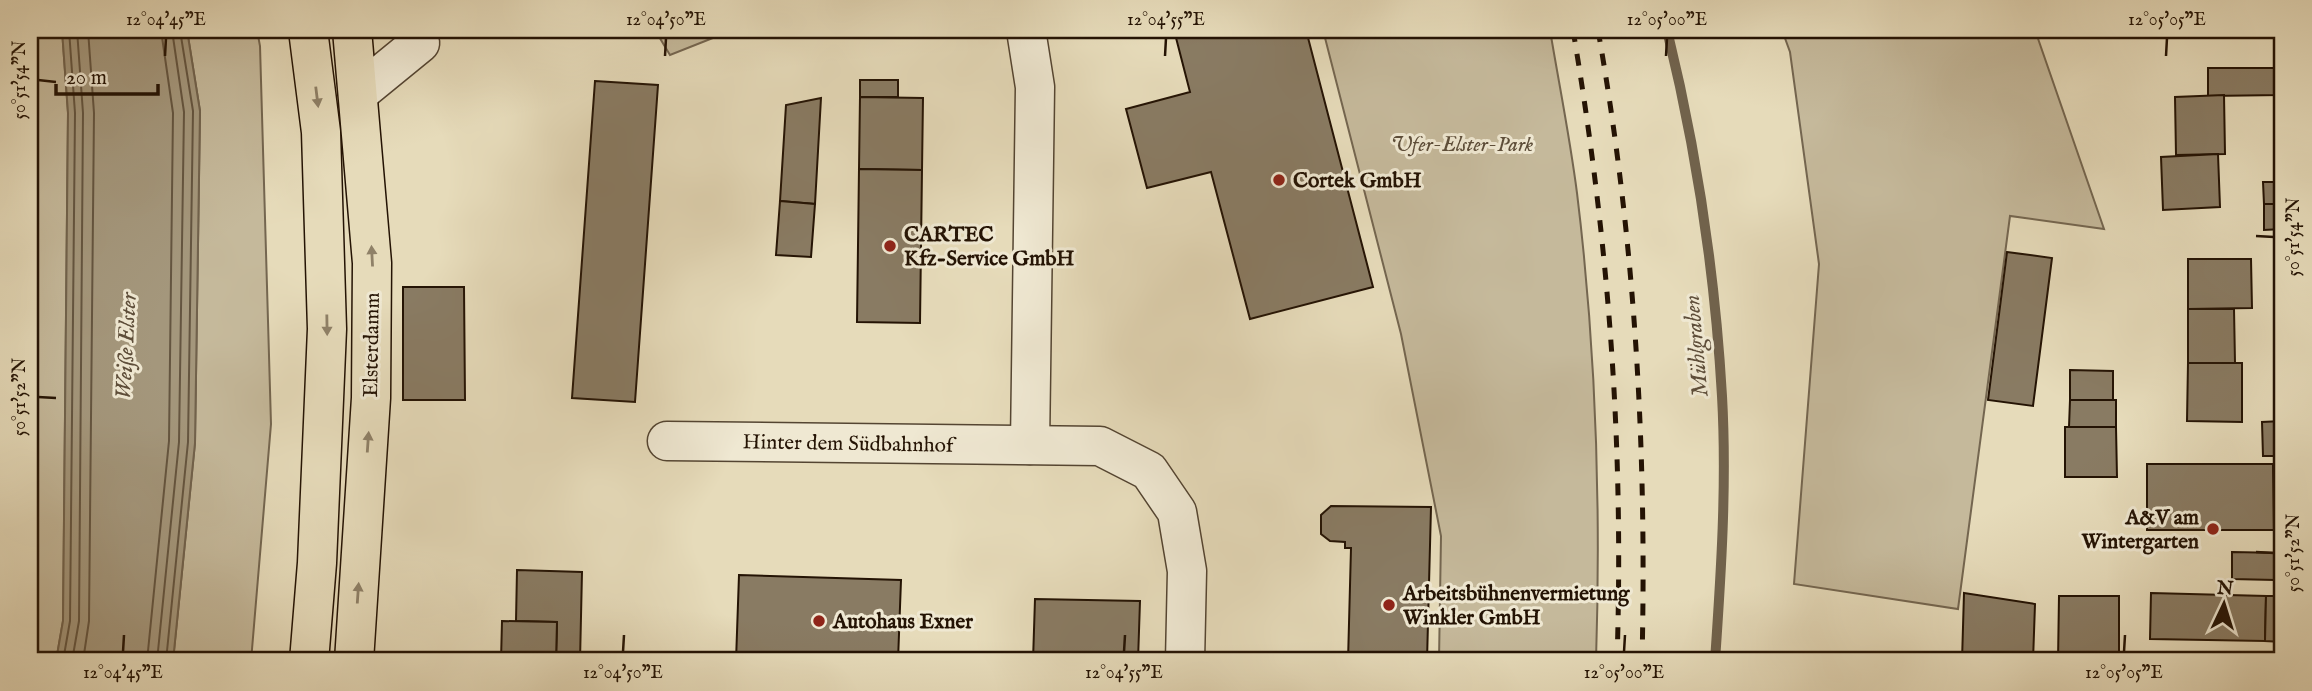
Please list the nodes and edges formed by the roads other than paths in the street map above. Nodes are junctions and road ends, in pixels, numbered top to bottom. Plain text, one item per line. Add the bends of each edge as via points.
1 (308, 30) edge
2 (352, 30) edge
3 (1026, 30) edge
4 (419, 43) dead end
5 (360, 92) junction
6 (667, 441) dead end
7 (1030, 445) junction
8 (309, 661) edge
9 (354, 661) edge
10 (1185, 661) edge

1 -> 8 main road, Elsterdamm via 321,132 327,330
2 - 5 main road, Elsterdamm
3 - 7 street via 1035,88
4 - 5 street
9 -> 5 main road, Elsterdamm via 371,398 372,263
6 - 7 street, Hinter dem Südbahnhof
7 - 10 street, Hinter dem Südbahnhof via 1100,446 1149,471 1177,512 1187,571

